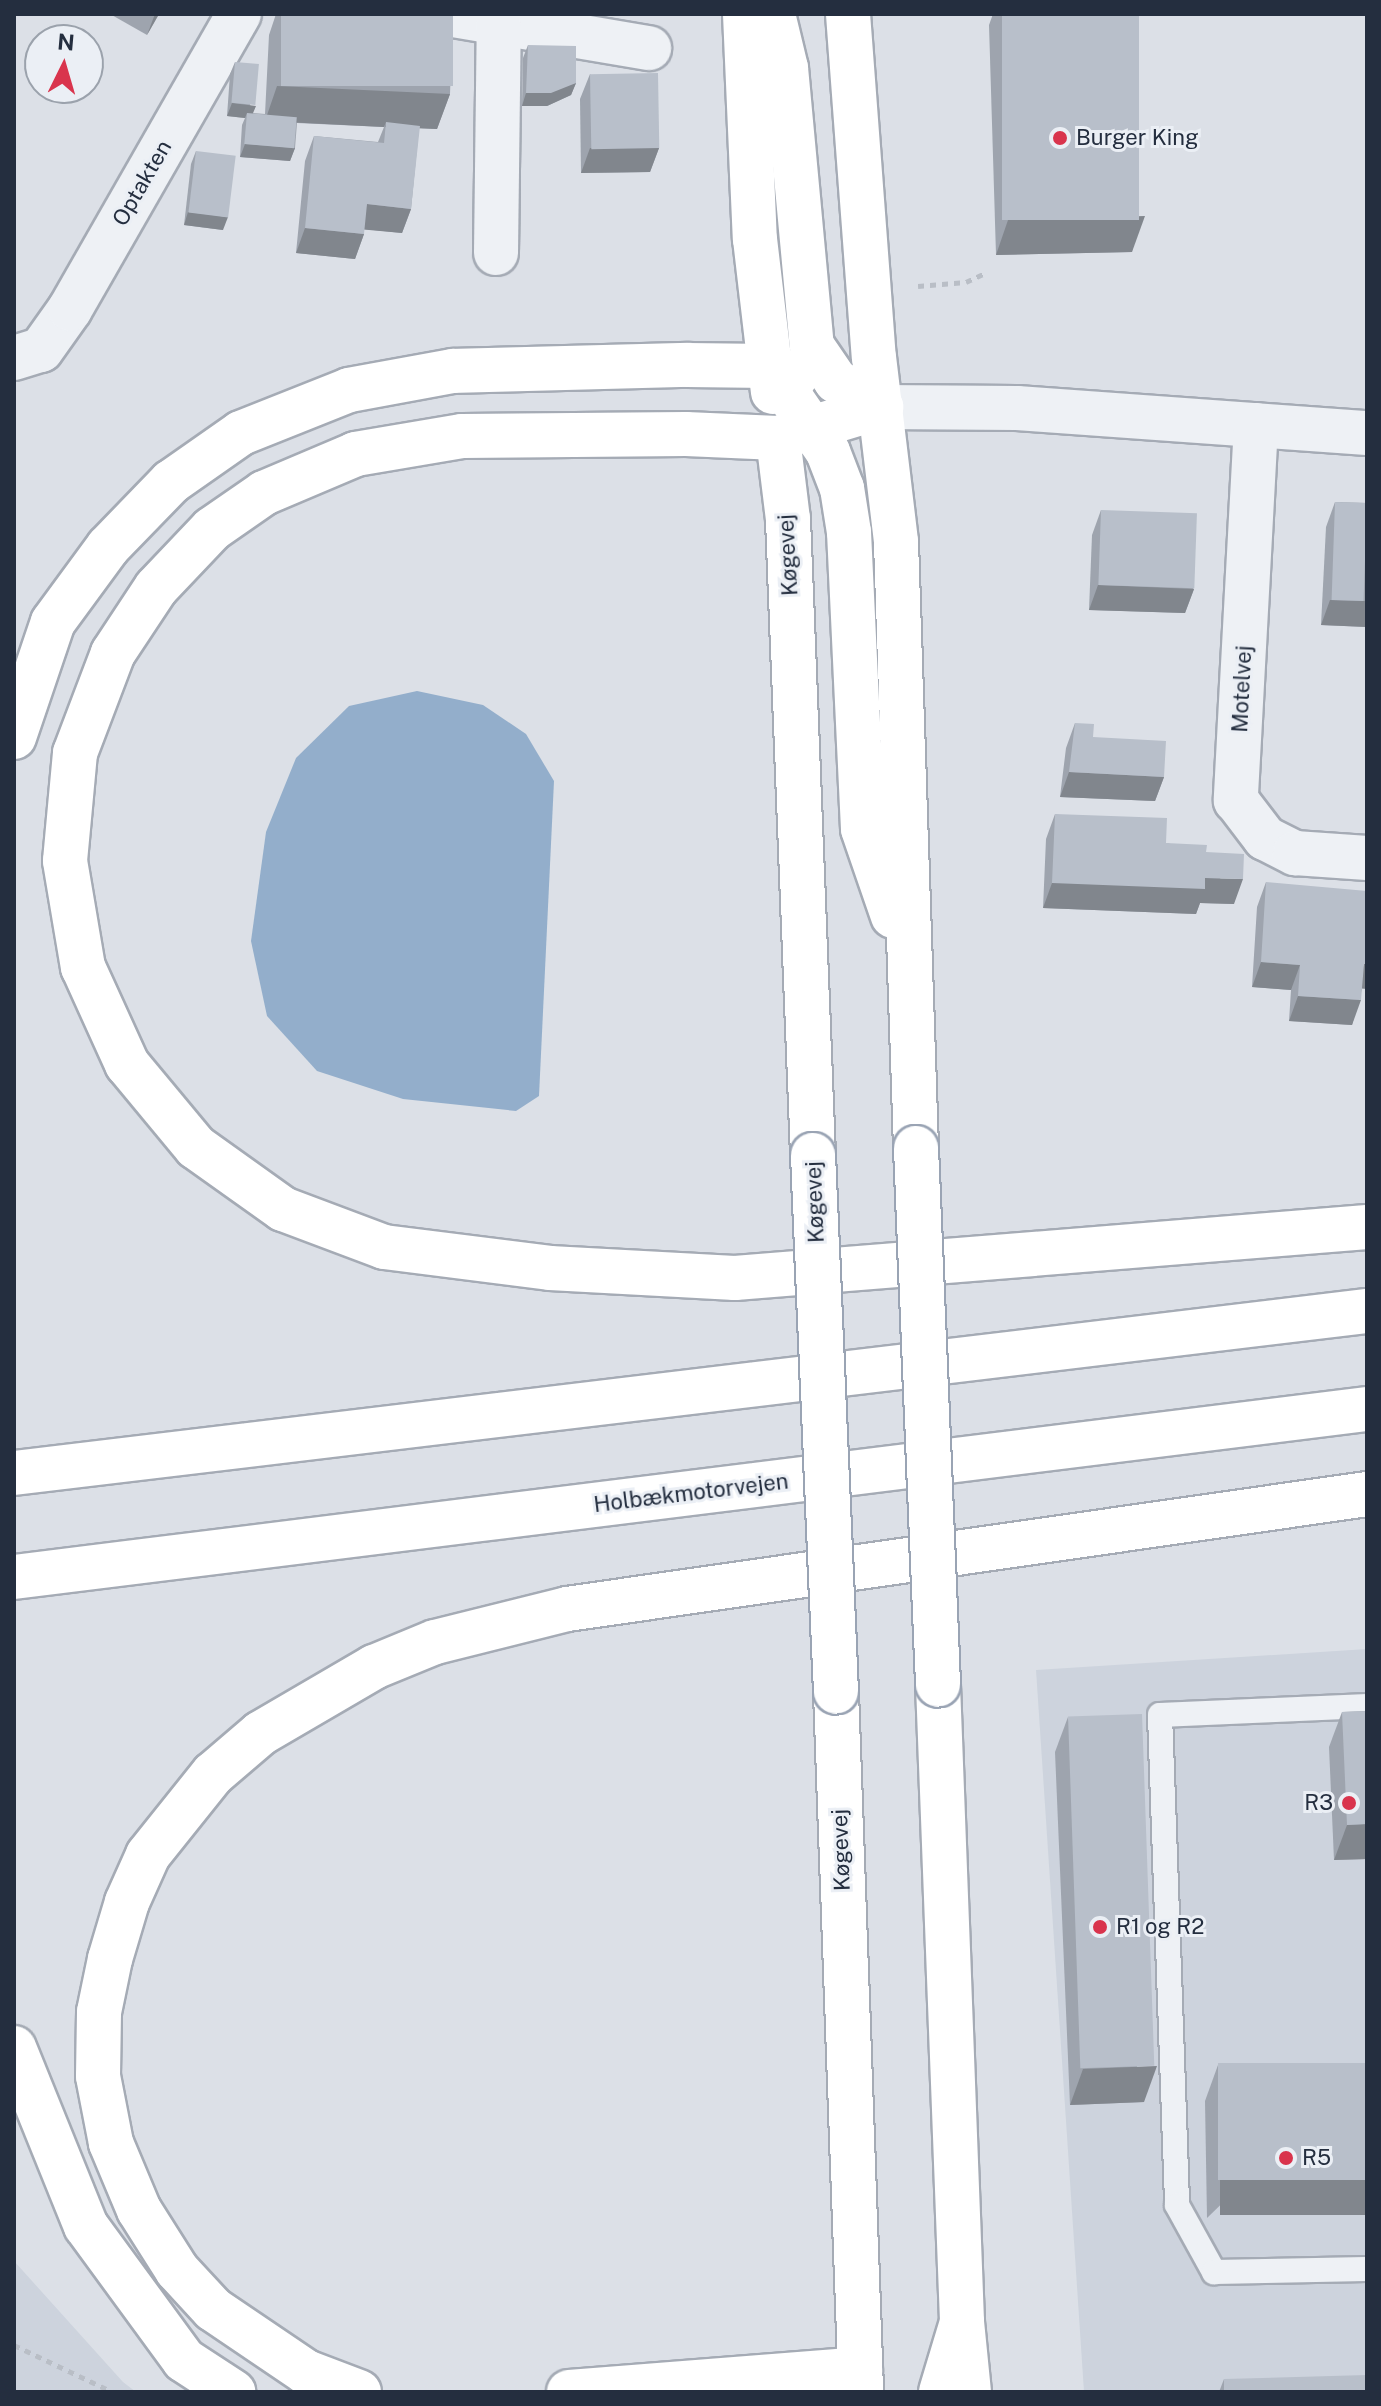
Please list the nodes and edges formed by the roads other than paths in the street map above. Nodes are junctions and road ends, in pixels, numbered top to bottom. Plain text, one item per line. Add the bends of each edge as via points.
1 (239, 14) edge
2 (447, 14) edge
3 (745, 14) edge
4 (773, 14) edge
5 (848, 14) edge
6 (499, 23) junction
7 (649, 48) dead end
8 (496, 253) dead end
9 (27, 354) edge
10 (769, 366) junction
11 (881, 407) junction
12 (1256, 425) junction
13 (796, 433) junction
14 (1367, 433) edge
15 (14, 737) edge
16 (1367, 858) edge
17 (910, 964) junction
18 (1367, 1227) edge
19 (1367, 1311) edge
20 (1367, 1409) edge
21 (14, 1473) edge
22 (1367, 1494) edge
23 (14, 1577) edge
24 (1367, 1706) edge
25 (14, 2048) edge
26 (1367, 2269) edge
27 (962, 2322) junction
28 (871, 2384) edge
29 (233, 2392) edge
30 (359, 2392) edge
31 (569, 2392) edge
32 (941, 2392) edge
33 (969, 2392) edge

1 - 9 street, Optakten via 70,309
2 - 6 street
3 - 10 main road, Køgevej via 755,239
4 - 11 main road via 786,68 812,346 836,381
5 - 11 main road
6 - 7 street
6 - 8 street
10 - 11 main road
10 - 13 main road, Køgevej
10 - 15 main road via 453,371 349,390 241,433 171,482 108,547 53,622
11 - 12 street via 1017,408
11 - 13 main road
11 - 17 main road via 896,542
12 - 14 street
12 - 16 street, Motelvej via 1236,800 1265,838 1295,853
13 - 17 main road via 842,488 849,532 863,829
13 - 18 main road via 462,436 356,454 264,493 212,529 156,588 113,653 75,753 65,861 83,967 127,1064 196,1147 283,1209 384,1247 550,1268 735,1278
13 - 28 main road, Køgevej, bridge via 788,519 836,1692
17 - 27 main road, bridge
19 - 21 main road
20 - 23 main road, Holbækmotorvejen
22 - 30 main road via 553,1613 435,1642 374,1667 261,1733 213,1774 148,1855 110,1959 99,2012 98,2076 111,2143 139,2210 177,2270 213,2309 306,2372
24 - 26 lane via 1160,1715 1177,2205 1214,2272
25 - 29 main road via 86,2226 184,2360
27 - 32 main road
27 - 33 main road
28 - 31 main road

